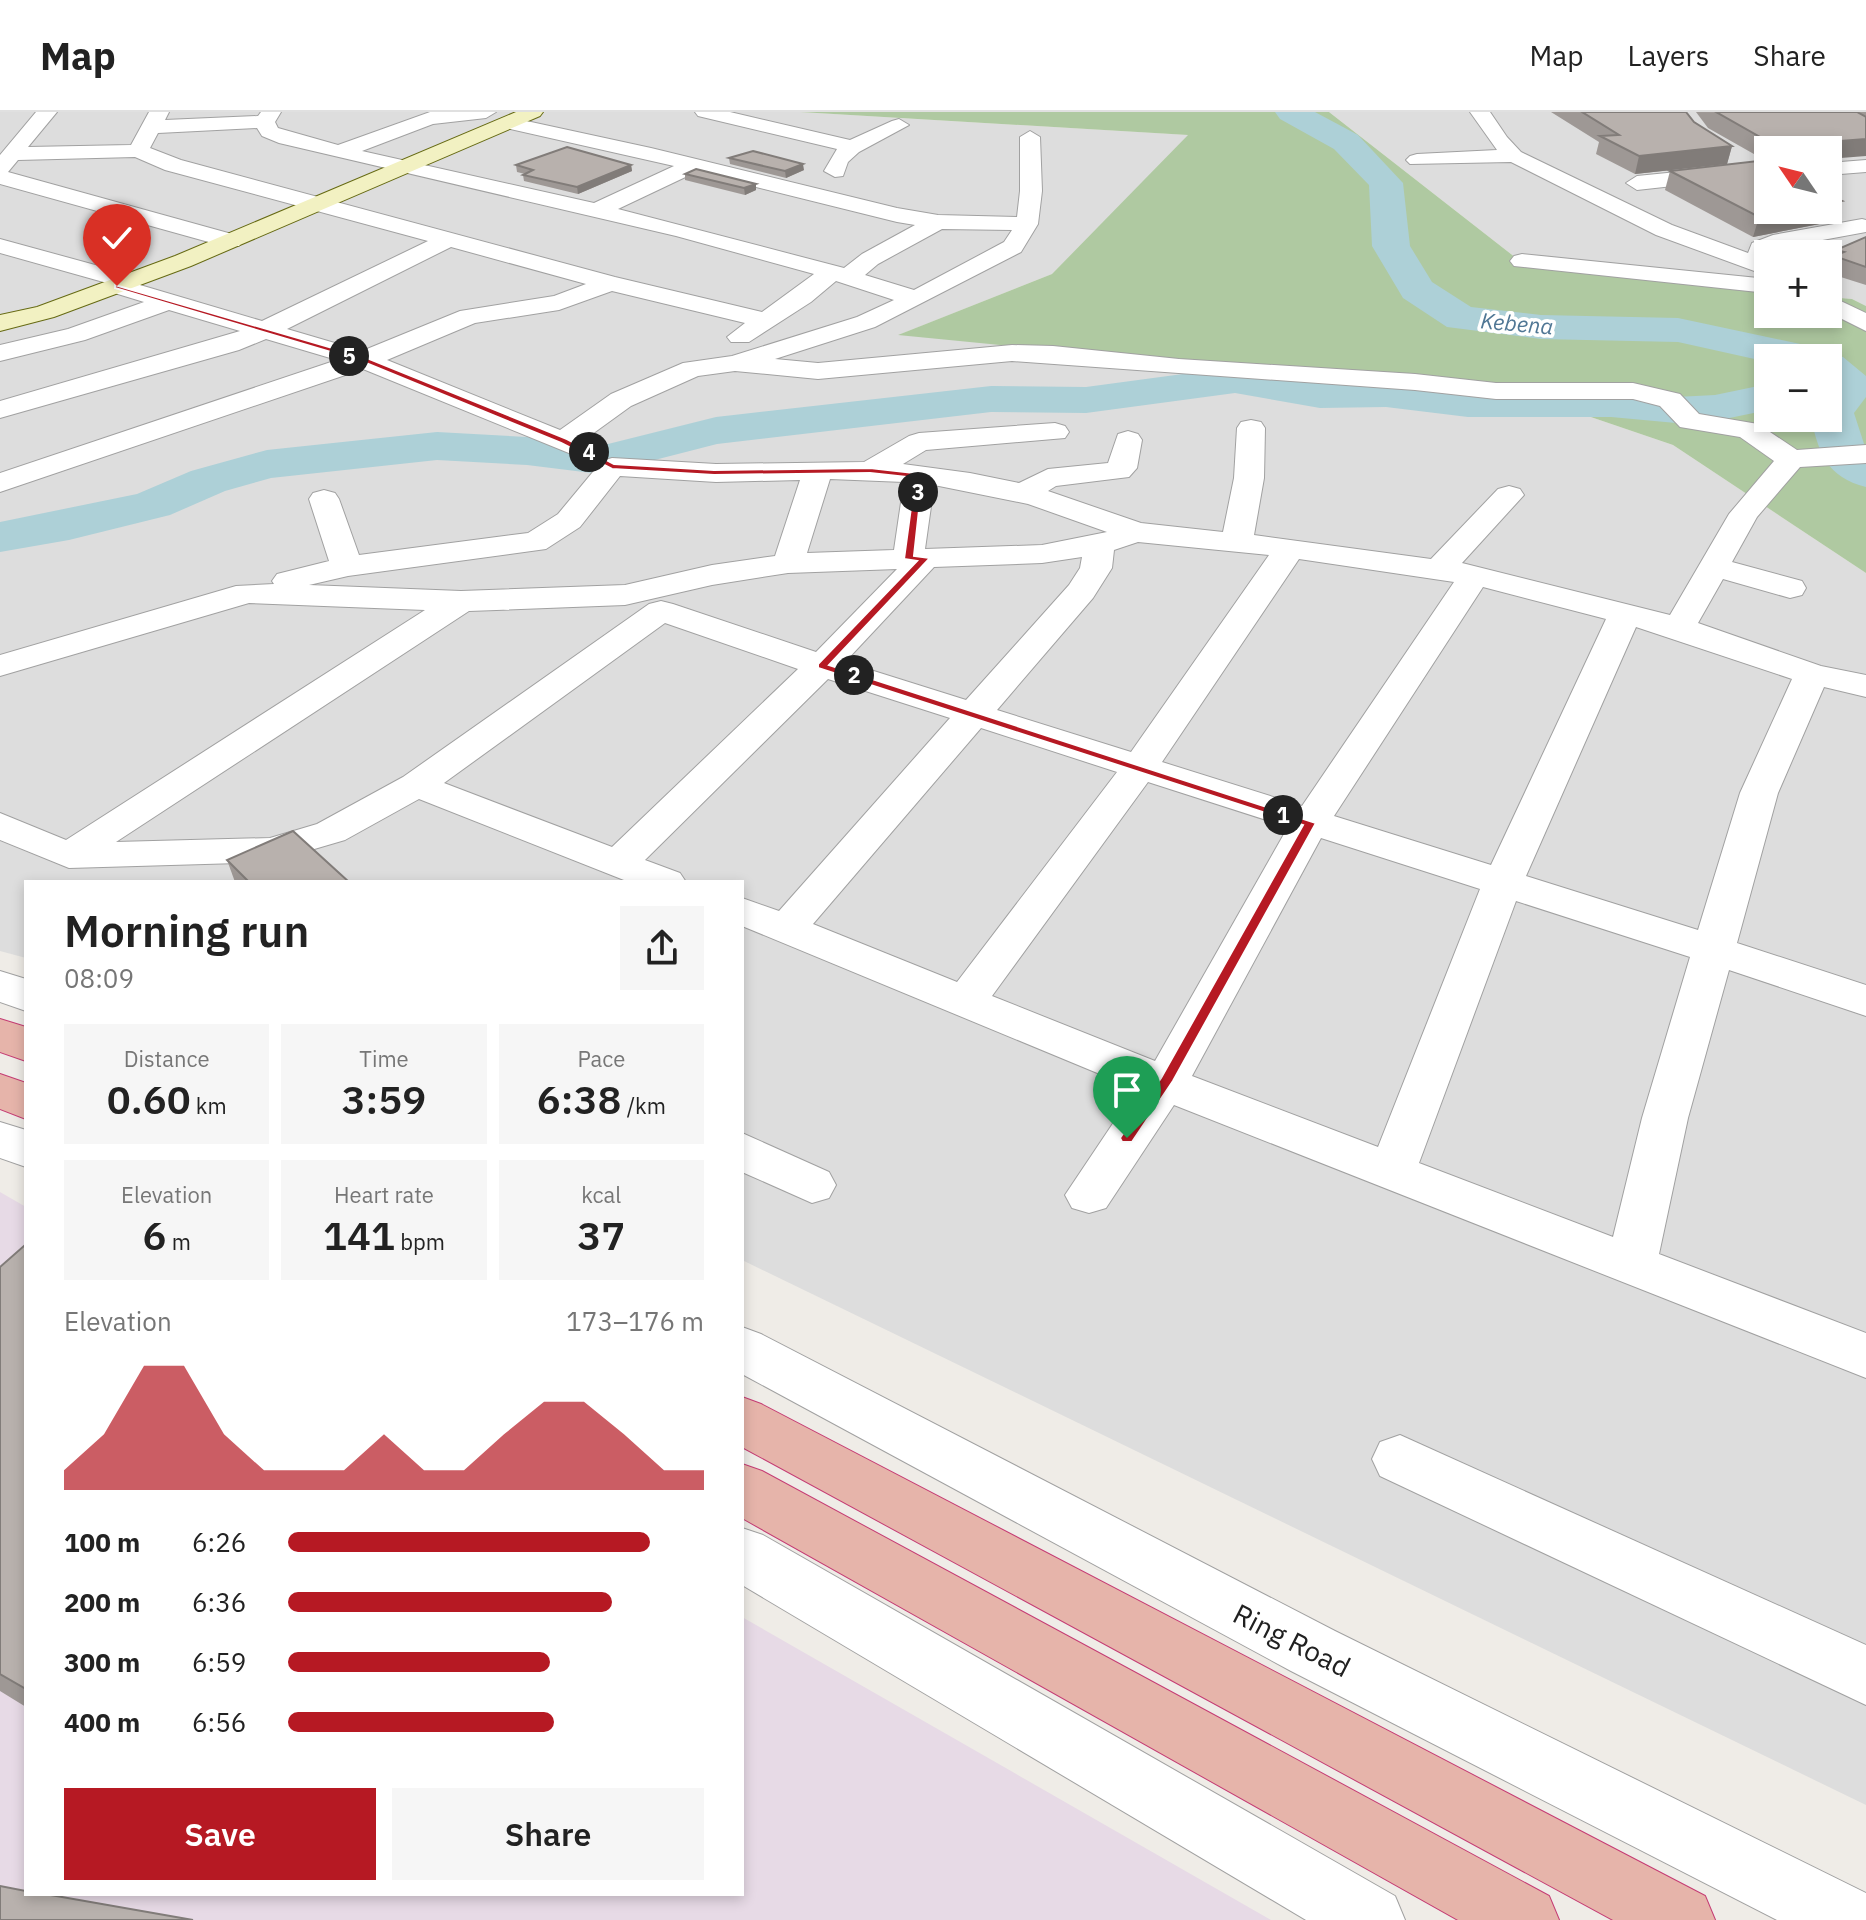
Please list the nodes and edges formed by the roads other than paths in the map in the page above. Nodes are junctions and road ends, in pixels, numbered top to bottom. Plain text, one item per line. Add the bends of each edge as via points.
1 (47, 112) edge
2 (486, 112) edge
3 (533, 112) edge
4 (1480, 112) edge
5 (809, 116) dead end
6 (268, 117) edge
7 (708, 118) edge
8 (154, 120) edge
9 (508, 123) junction
10 (899, 125) dead end
11 (780, 128) junction
12 (31, 130) junction
13 (0, 131) edge
14 (1030, 137) dead end
15 (675, 141) dead end
16 (853, 147) junction
17 (1727, 150) edge
18 (138, 151) junction
19 (339, 152) junction
20 (651, 154) junction
21 (1514, 156) junction
22 (1417, 160) dead end
23 (6, 161) edge
24 (693, 165) junction
25 (1754, 165) edge
26 (404, 166) junction
27 (1866, 166) edge
28 (1842, 168) edge
29 (1754, 172) edge
30 (0, 177) edge
31 (1637, 183) edge
32 (1842, 187) edge
33 (1866, 188) edge
34 (316, 205) junction
35 (851, 205) junction
36 (595, 211) junction
37 (1842, 215) edge
38 (938, 222) junction
39 (1027, 224) junction
40 (1864, 227) edge
41 (673, 230) junction
42 (452, 238) junction
43 (1785, 240) edge
44 (231, 241) junction
45 (648, 243) dead end
46 (0, 246) edge
47 (1522, 261) dead end
48 (1754, 269) edge
49 (610, 272) junction
50 (841, 273) junction
51 (1754, 275) edge
52 (124, 284) junction
53 (916, 299) junction
54 (677, 300) junction
55 (167, 302) junction
56 (559, 303) junction
57 (1842, 311) edge
58 (765, 320) junction
59 (0, 323) edge
60 (1866, 323) edge
61 (265, 330) junction
62 (0, 353) edge
63 (364, 360) junction
64 (735, 363) junction
65 (692, 369) junction
66 (0, 410) edge
67 (1251, 428) dead end
68 (1055, 432) dead end
69 (1128, 440) dead end
70 (564, 441) junction
71 (1866, 454) edge
72 (1791, 459) junction
73 (603, 461) junction
74 (870, 471) junction
75 (818, 472) junction
76 (920, 476) junction
77 (0, 483) edge
78 (1023, 494) junction
79 (1509, 495) dead end
80 (324, 499) dead end
81 (1135, 532) junction
82 (1237, 542) junction
83 (1099, 545) junction
84 (1290, 548) junction
85 (917, 558) junction
86 (788, 563) junction
87 (347, 566) junction
88 (1714, 567) junction
89 (1457, 571) junction
90 (1790, 588) dead end
91 (248, 593) junction
92 (625, 595) junction
93 (461, 601) junction
94 (661, 611) junction
95 (1625, 613) junction
96 (1679, 628) junction
97 (72, 644) junction
98 (0, 666) edge
99 (822, 666) junction
100 (1812, 674) junction
101 (1866, 686) edge
102 (0, 700) edge
103 (972, 714) junction
104 (1139, 768) junction
105 (416, 785) junction
106 (1310, 823) junction
107 (0, 825) edge
108 (69, 856) junction
109 (619, 863) junction
110 (661, 880) edge
111 (1503, 882) junction
112 (744, 912) edge
113 (787, 928) junction
114 (1715, 950) junction
115 (0, 985) edge
116 (24, 995) edge
117 (966, 1000) junction
118 (1866, 1001) edge
119 (0, 1034) edge
120 (24, 1044) edge
121 (1166, 1081) junction
122 (0, 1090) edge
123 (24, 1101) edge
124 (0, 1139) edge
125 (24, 1148) edge
126 (744, 1152) edge
127 (1392, 1172) junction
128 (812, 1185) dead end
129 (1089, 1195) dead end
130 (1631, 1265) junction
131 (744, 1350) edge
132 (1866, 1356) edge
133 (744, 1421) edge
134 (1400, 1459) dead end
135 (744, 1490) edge
136 (744, 1555) edge
137 (1866, 1676) edge
138 (1371, 1920) edge
139 (1525, 1920) edge
140 (1681, 1920) edge
141 (1848, 1920) edge

1 - 12 street
2 - 19 street via 430,118
3 - 9 main road
4 - 21 street
5 - 11 street
6 - 8 street
6 - 19 street via 269,132 276,136
7 - 11 street
8 - 18 street
9 - 20 street
9 - 26 main road
10 - 16 street
11 - 16 street
12 - 13 street
12 - 23 street
14 - 39 street
15 - 20 street
16 - 35 street via 835,171
17 - 25 street
18 - 23 street
18 - 34 street
19 - 26 street
20 - 24 street
21 - 22 street
21 - 48 street
24 - 35 street
24 - 36 street
26 - 34 main road
26 - 36 street
27 - 28 street
29 - 31 street
30 - 44 street
32 - 33 street
34 - 42 street
34 - 44 main road
35 - 38 street
36 - 41 street
37 - 40 street
38 - 39 street
38 - 50 street
39 - 53 street via 1013,247
40 - 43 street
41 - 45 street
41 - 50 street
42 - 49 street via 585,275
42 - 61 street
44 - 52 main road
46 - 52 street
47 - 51 street via 1715,279
49 - 54 street
49 - 56 street
50 - 53 street
50 - 58 street
52 - 55 street
52 - 59 main road
53 - 64 street via 866,322
54 - 56 street via 638,311
54 - 58 street
55 - 61 street
55 - 62 street via 76,335
56 - 63 street via 469,316
57 - 60 street
58 - 65 street
61 - 63 street
61 - 66 street
63 - 70 street
63 - 77 street
64 - 65 street
64 - 72 street via 818,371 1053,354 1496,391 1633,391 1662,397 1698,424 1748,430
65 - 70 street via 637,391
67 - 82 street via 1249,478
68 - 74 street via 919,442
69 - 78 street via 1119,471 1048,478
70 - 73 street
71 - 72 street
72 - 88 street via 1744,514
73 - 75 street via 714,473
73 - 87 street via 561,530 549,537
74 - 75 street
74 - 76 street
75 - 86 street
76 - 78 street
76 - 85 street
78 - 81 street
79 - 89 street
80 - 87 street
81 - 82 street
81 - 83 street
82 - 84 street
83 - 85 street via 1042,554
83 - 103 street via 1096,568 1081,591
84 - 89 street
84 - 104 street
85 - 86 street
85 - 99 street
86 - 92 street
87 - 91 street
88 - 90 street
88 - 96 street
89 - 95 street
89 - 106 street
91 - 93 street
91 - 97 street
92 - 93 street
92 - 94 street
93 - 108 street
94 - 99 street
94 - 105 street
95 - 96 street
95 - 111 street
96 - 100 street
97 - 98 street
97 - 102 street
99 - 103 street
99 - 109 street
100 - 101 street
100 - 114 street via 1759,793
103 - 104 street
103 - 113 street
104 - 106 street
104 - 117 street
105 - 108 street via 302,845
105 - 109 street
106 - 111 street
106 - 121 street
107 - 108 street
109 - 110 street
111 - 114 street
111 - 127 street
112 - 113 street
113 - 117 street
114 - 118 street
114 - 130 street via 1665,1118
115 - 116 street
117 - 121 street
119 - 120 highway
121 - 127 street
121 - 129 street
122 - 123 highway
124 - 125 street
126 - 128 street
127 - 130 street
130 - 132 street
131 - 141 street, Ring Road via 1313,1651
133 - 140 highway
134 - 137 street
135 - 139 highway
136 - 138 street

